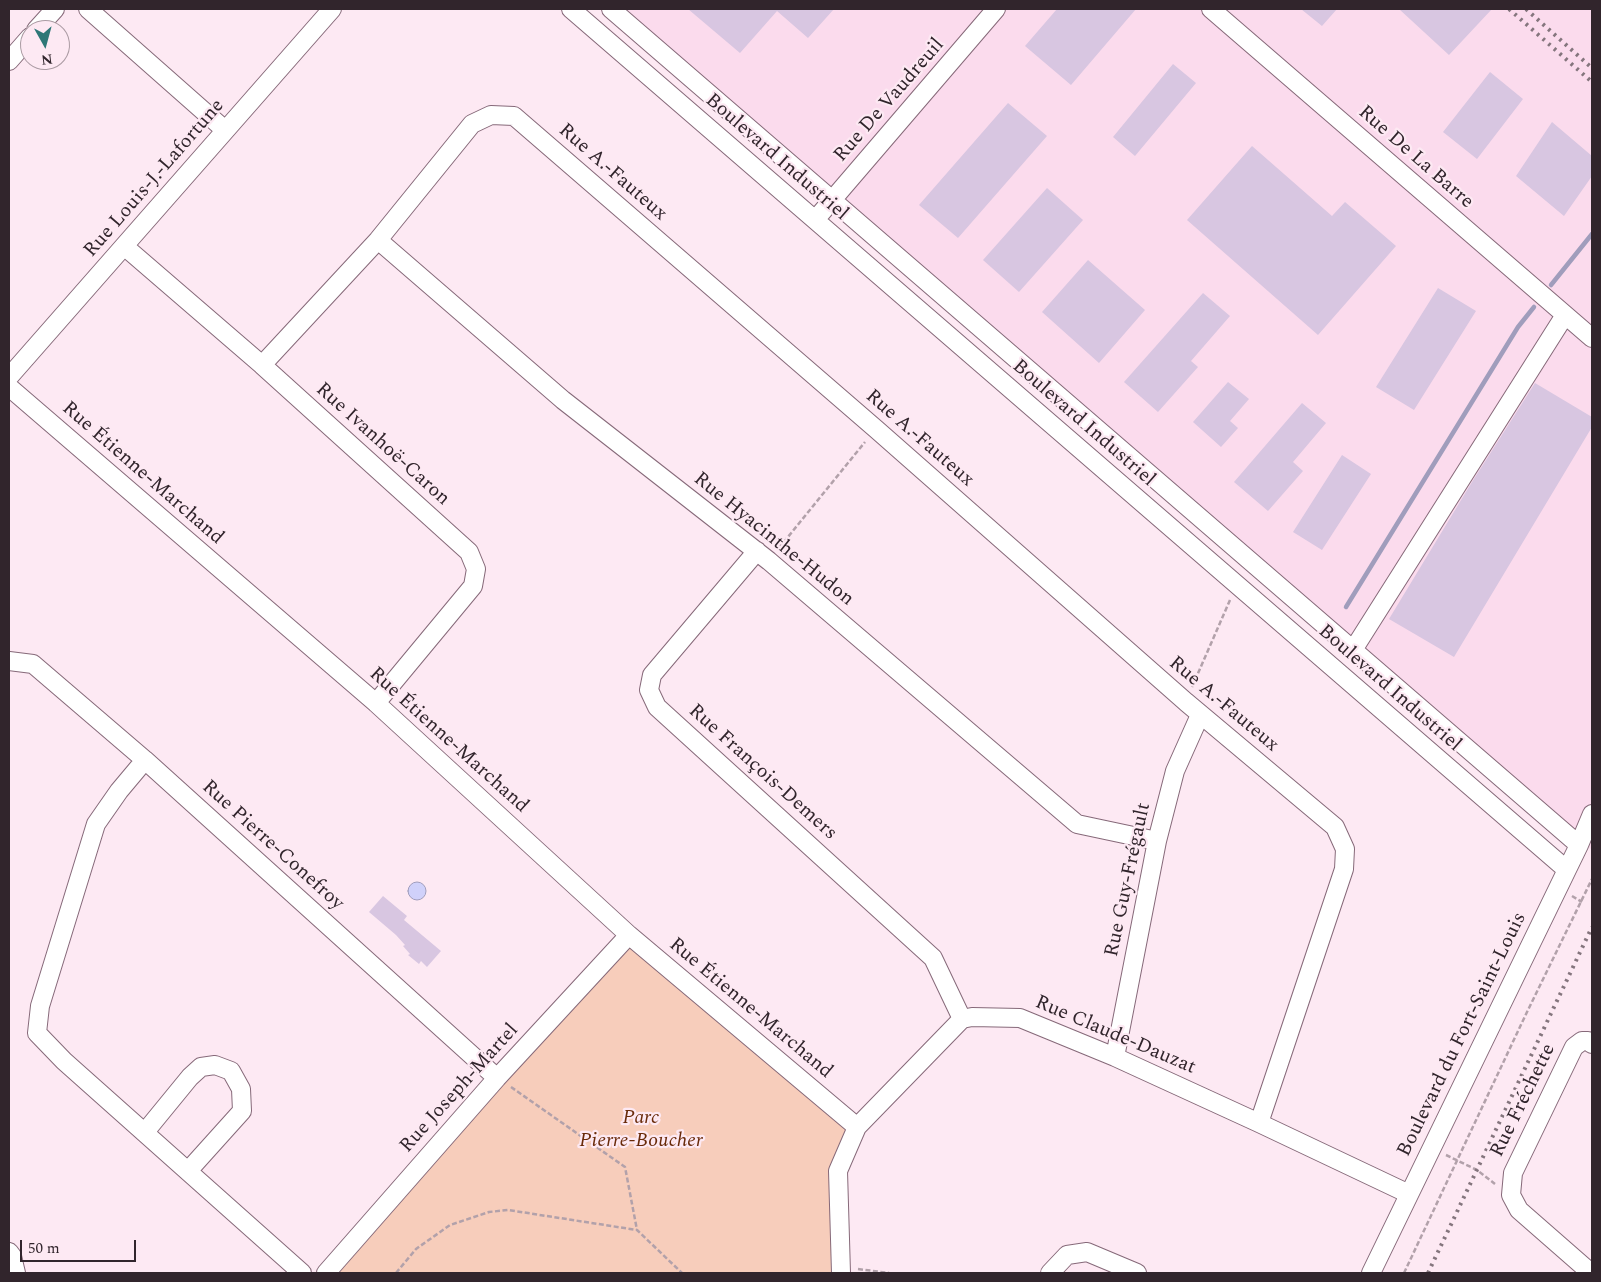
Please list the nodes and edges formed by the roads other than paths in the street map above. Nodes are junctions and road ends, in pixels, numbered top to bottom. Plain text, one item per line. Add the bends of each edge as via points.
1 (55, 9) edge
2 (88, 9) edge
3 (332, 9) edge
4 (571, 9) edge
5 (611, 9) edge
6 (996, 9) edge
7 (1211, 9) edge
8 (45, 20) edge
9 (20, 48) edge
10 (9, 61) edge
11 (226, 130) junction
12 (833, 200) junction
13 (815, 220) junction
14 (378, 240) junction
15 (124, 246) junction
16 (948, 300) junction
17 (1565, 315) junction
18 (929, 319) junction
19 (1592, 338) edge
20 (996, 341) junction
21 (978, 361) junction
22 (262, 365) junction
23 (9, 377) edge
24 (9, 387) edge
25 (1073, 408) junction
26 (1054, 426) junction
27 (1186, 506) junction
28 (1168, 526) junction
29 (763, 556) junction
30 (1295, 600) junction
31 (1278, 620) junction
32 (1349, 646) junction
33 (9, 661) edge
34 (1328, 664) junction
35 (376, 703) junction
36 (1200, 715) junction
37 (145, 760) junction
38 (1592, 814) edge
39 (1157, 841) junction
40 (1579, 844) junction
41 (1567, 870) junction
42 (629, 936) junction
43 (962, 1019) junction
44 (1592, 1044) edge
45 (1115, 1058) junction
46 (497, 1078) junction
47 (1260, 1123) junction
48 (858, 1127) junction
49 (145, 1132) junction
50 (188, 1171) junction
51 (1409, 1194) junction
52 (9, 1252) edge
53 (841, 1270) edge
54 (16, 1273) edge
55 (302, 1273) edge
56 (326, 1273) edge
57 (1050, 1273) edge
58 (1138, 1273) edge
59 (1371, 1273) edge
60 (1591, 1273) edge

1 - 8 street
2 - 11 street
3 - 11 street, Rue Louis-J.-Lafortune
4 - 13 street, Boulevard Industriel
5 - 12 street, Boulevard Industriel
6 - 12 street, Rue De Vaudreuil
7 - 17 street, Rue De La Barre
9 - 10 street
11 - 15 street, Rue Louis-J.-Lafortune
12 - 13 street, Rue De Vaudreuil
12 - 16 street, Boulevard Industriel
13 - 18 street, Boulevard Industriel
14 - 22 street, Rue A.-Fauteux
14 - 29 street, Rue Hyacinthe-Hudon via 563,400
14 - 36 street, Rue A.-Fauteux via 472,124 491,115 514,116
15 - 22 street, Rue Ivanhoë-Caron
15 - 23 street, Rue Louis-J.-Lafortune
16 - 18 street
16 - 20 street, Boulevard Industriel
17 - 19 street, Rue De La Barre
17 - 32 street
18 - 21 street, Boulevard Industriel
20 - 21 street
20 - 25 street, Boulevard Industriel
21 - 26 street, Boulevard Industriel
22 - 35 street, Rue Ivanhoë-Caron via 469,552 476,569 474,586
24 - 35 street, Rue Étienne-Marchand
25 - 26 street
25 - 27 street, Boulevard Industriel
26 - 28 street, Boulevard Industriel
27 - 28 street
27 - 30 street, Boulevard Industriel
28 - 31 street, Boulevard Industriel
29 - 39 street, Rue Hyacinthe-Hudon via 1077,824
29 - 43 street, Rue François-Demers via 652,675 649,690 657,707 933,958
30 - 31 street
30 - 32 street, Boulevard Industriel
31 - 34 street, Boulevard Industriel
32 - 34 street
32 - 40 street, Boulevard Industriel
33 - 37 street, Rue Pierre-Conefroy via 33,664
34 - 41 street, Boulevard Industriel
35 - 42 street, Rue Étienne-Marchand
36 - 39 street, Rue Guy-Frégault via 1176,771
36 - 47 street, Rue A.-Fauteux via 1335,827 1345,849 1344,869
37 - 46 street, Rue Pierre-Conefroy
37 - 49 street via 96,824 40,1006 37,1033
38 - 40 street, Boulevard du Fort-Saint-Louis
39 - 45 street, Rue Guy-Frégault
40 - 41 street, Boulevard du Fort-Saint-Louis
41 - 51 street, Boulevard du Fort-Saint-Louis
42 - 46 street, Rue Joseph-Martel
42 - 48 street, Rue Étienne-Marchand
43 - 45 street, Rue Claude-Dauzat via 1020,1018
43 - 48 street
44 - 60 street, Rue Fréchette via 1582,1041 1574,1047 1513,1173 1511,1195 1519,1210
45 - 47 street, Rue Claude-Dauzat
46 - 56 street, Rue Joseph-Martel
47 - 51 street, Rue Claude-Dauzat
48 - 53 street via 838,1172
49 - 50 street
49 - 50 street via 201,1068 215,1065 230,1071 241,1089 242,1111
50 - 55 street
51 - 59 street, Boulevard du Fort-Saint-Louis
52 - 54 street
57 - 58 street via 1067,1255 1087,1252

